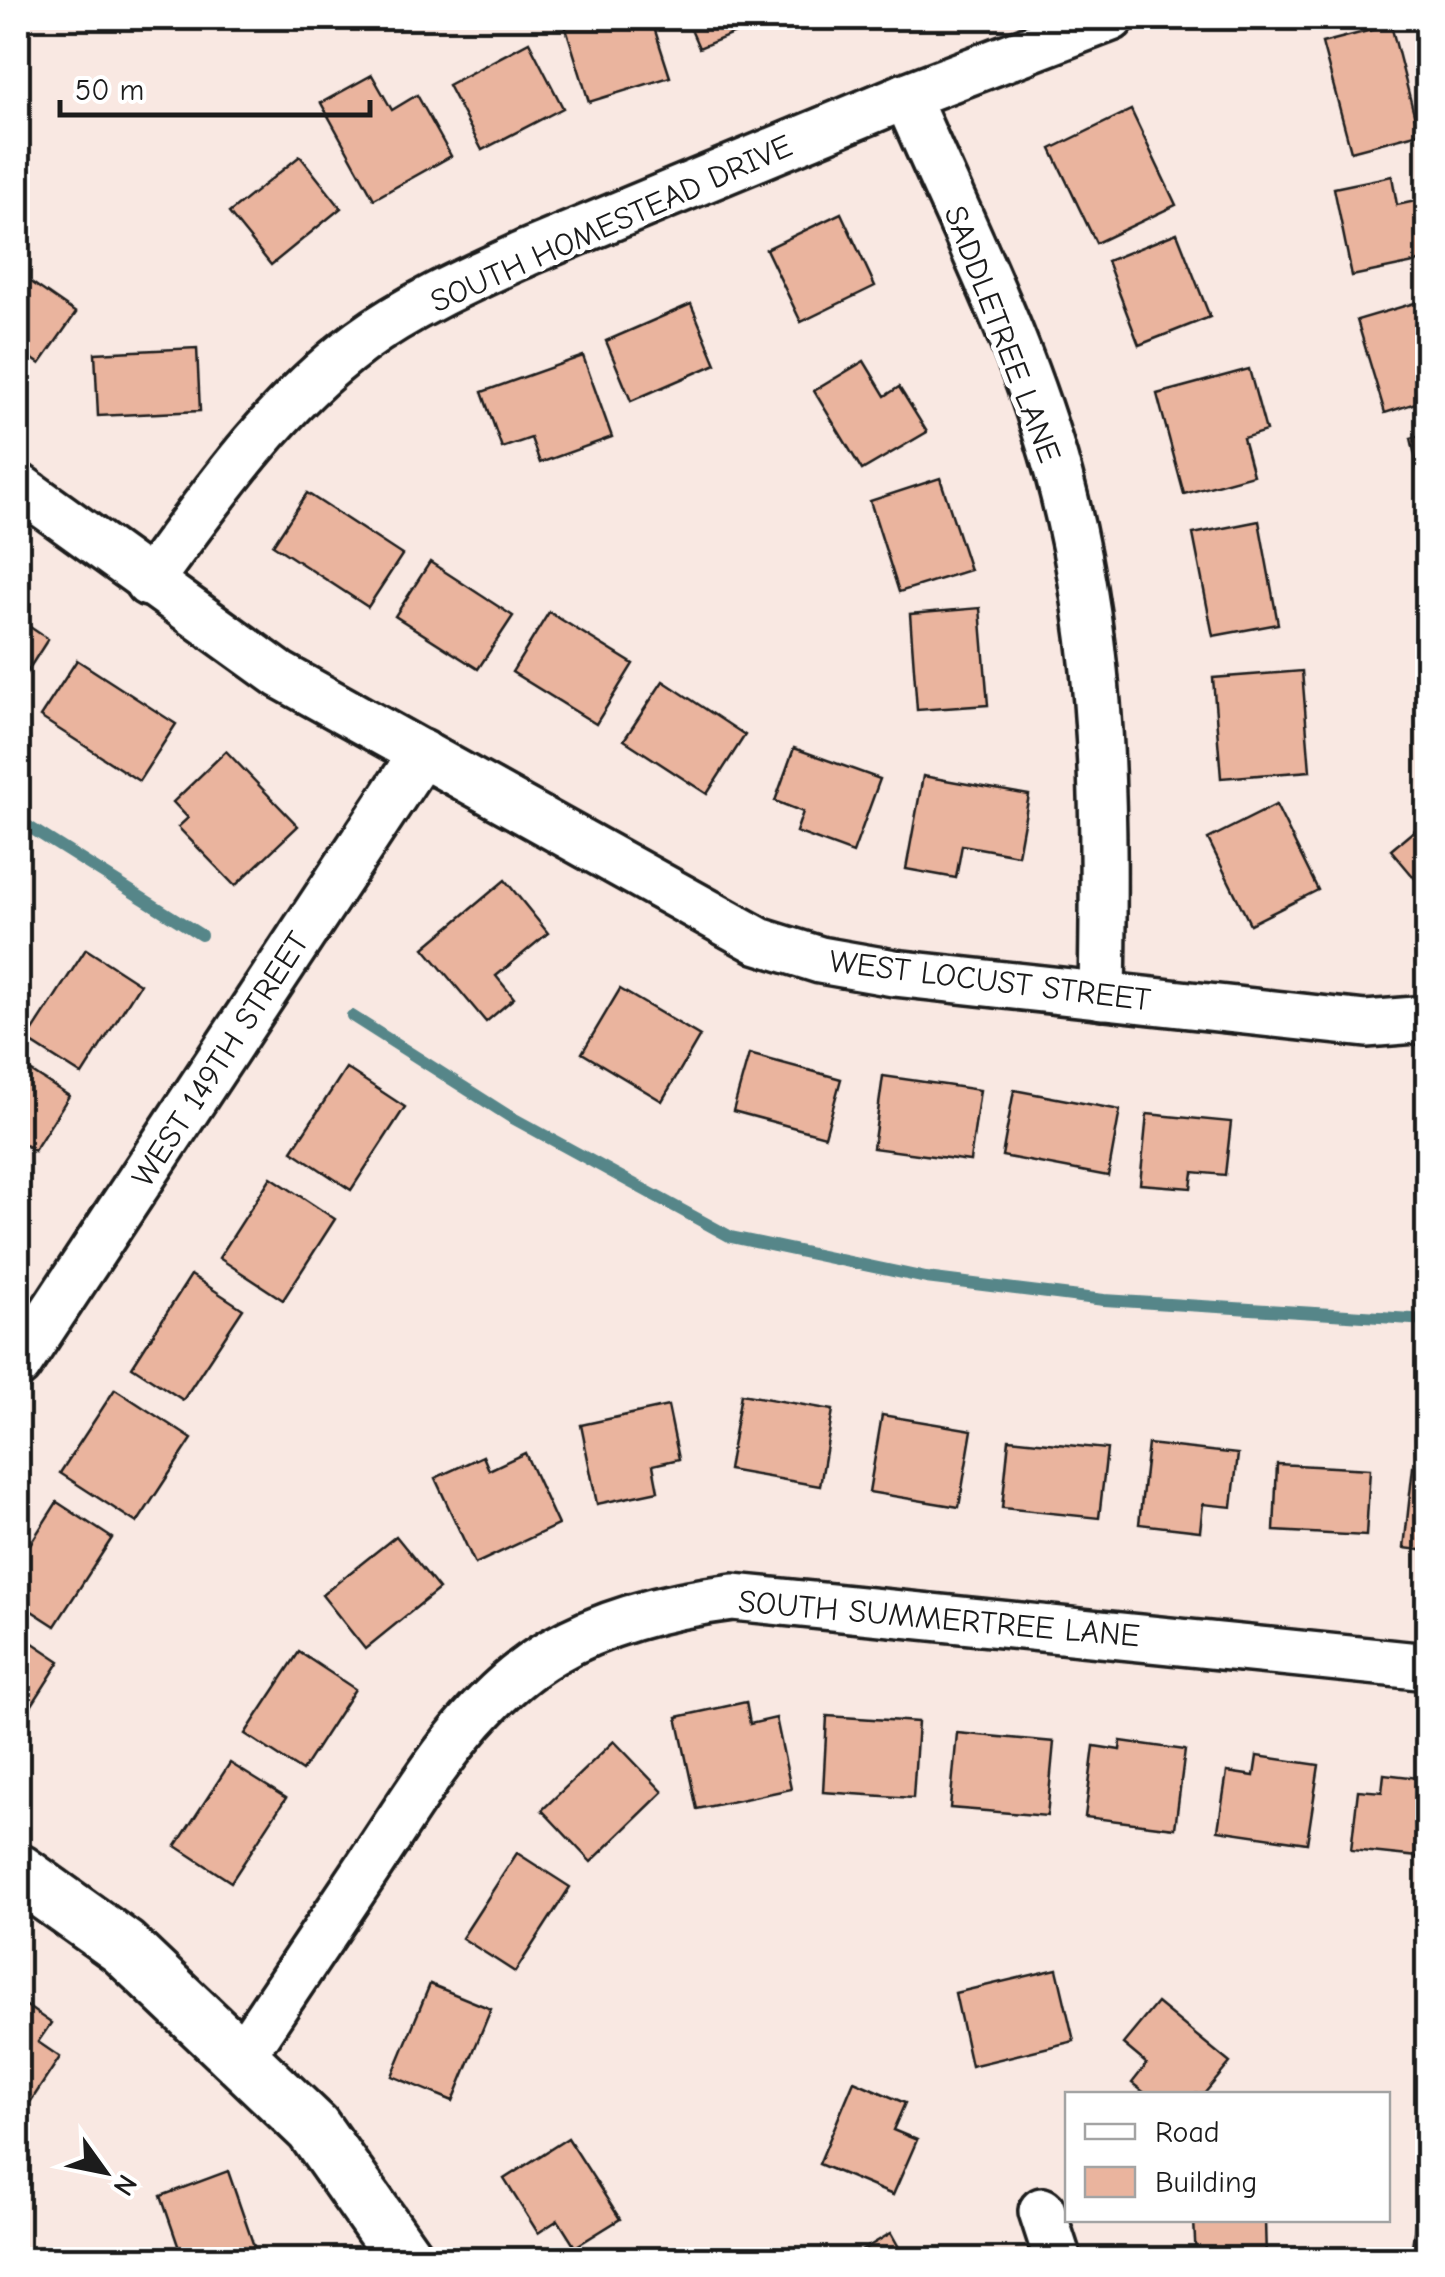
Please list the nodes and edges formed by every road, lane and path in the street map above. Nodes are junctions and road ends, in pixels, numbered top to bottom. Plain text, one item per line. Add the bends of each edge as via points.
1 (1111, 18) edge
2 (906, 96) junction
3 (18, 486) edge
4 (148, 583) junction
5 (422, 753) junction
6 (1102, 996) junction
7 (1428, 1019) edge
8 (18, 1365) edge
9 (1428, 1667) edge
10 (18, 1872) edge
11 (241, 2057) junction
12 (1042, 2211) dead end
13 (406, 2260) edge
14 (1058, 2260) edge

1 - 2 street, SOUTH HOMESTEAD DRIVE
2 - 4 street, SOUTH HOMESTEAD DRIVE via 498,266 361,341 243,457
2 - 6 street, SADDLETREE LANE via 1017,352 1058,474 1084,582 1106,801
3 - 4 street, WEST LOCUST STREET
4 - 5 street, WEST LOCUST STREET via 280,674
5 - 6 street, WEST LOCUST STREET via 759,941 894,973
5 - 8 street, WEST 149TH STREET
6 - 7 street, WEST LOCUST STREET via 1366,1024
9 - 11 street, SOUTH SUMMERTREE LANE via 733,1597 634,1616 552,1652 466,1727
10 - 11 street via 123,1946
11 - 13 street via 338,2158
12 - 14 street

